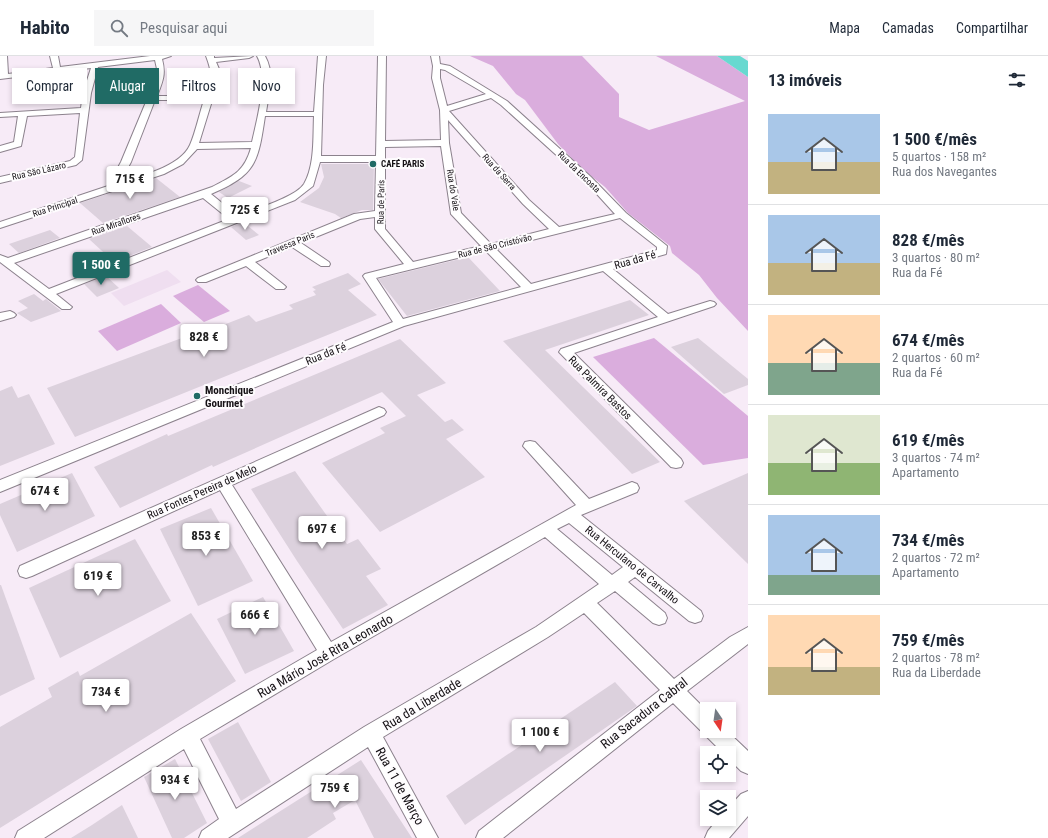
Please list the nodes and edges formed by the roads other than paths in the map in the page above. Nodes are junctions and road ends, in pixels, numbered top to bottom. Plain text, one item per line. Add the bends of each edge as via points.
1 (2, 56) edge
2 (54, 56) edge
3 (161, 56) edge
4 (249, 56) edge
5 (261, 56) edge
6 (322, 56) edge
7 (382, 56) edge
8 (435, 56) edge
9 (212, 58) edge
10 (109, 60) edge
11 (95, 66) junction
12 (437, 66) junction
13 (57, 68) edge
14 (76, 68) edge
15 (215, 68) edge
16 (12, 76) edge
17 (2, 77) edge
18 (159, 77) edge
19 (492, 95) junction
20 (150, 104) edge
21 (206, 104) edge
22 (84, 110) junction
23 (444, 110) junction
24 (23, 113) junction
25 (261, 114) junction
26 (317, 114) junction
27 (0, 115) edge
28 (445, 143) junction
29 (256, 144) junction
30 (382, 144) junction
31 (194, 146) junction
32 (0, 149) edge
33 (316, 159) junction
34 (381, 159) junction
35 (0, 180) edge
36 (112, 188) junction
37 (203, 193) junction
38 (380, 213) junction
39 (622, 215) junction
40 (237, 220) junction
41 (0, 225) edge
42 (556, 230) junction
43 (294, 243) junction
44 (488, 248) junction
45 (662, 252) joint
46 (3, 260) edge
47 (248, 262) junction
48 (324, 264) dead end
49 (411, 266) junction
50 (606, 268) junction
51 (202, 280) dead end
52 (280, 287) dead end
53 (528, 288) junction
54 (49, 293) junction
55 (710, 304) dead end
56 (66, 307) dead end
57 (666, 318) junction
58 (400, 323) junction
59 (379, 412) dead end
60 (530, 446) dead end
61 (676, 463) dead end
62 (223, 483) junction
63 (0, 486) edge
64 (632, 488) dead end
65 (586, 506) junction
66 (570, 515) junction
67 (546, 529) junction
68 (635, 568) junction
69 (26, 571) dead end
70 (614, 583) junction
71 (585, 603) junction
72 (695, 616) dead end
73 (659, 618) dead end
74 (748, 635) edge
75 (328, 653) junction
76 (673, 691) junction
77 (700, 717) edge
78 (371, 734) junction
79 (188, 736) junction
80 (721, 738) edge
81 (748, 764) edge
82 (748, 801) edge
83 (232, 823) junction
84 (25, 838) edge
85 (209, 838) edge
86 (428, 838) edge
87 (486, 838) edge
88 (715, 838) edge

1 - 17 street
2 - 13 street
3 - 10 street
3 - 18 street
4 - 9 street
5 - 25 street, Rua Miraflores via 268,75
6 - 26 street
7 - 30 street, Rua de Paris
8 - 12 street, Rua do Vale
9 - 15 street, Rua Principal
10 - 11 street
11 - 14 street
11 - 22 street, Rua São Lázaro
12 - 19 street, Rua da Encosta via 447,68
12 - 23 street, Rua do Vale via 436,78
16 - 17 street
19 - 23 street
19 - 39 street, Rua da Encosta via 588,179
20 - 36 street via 126,162
21 - 31 street, Rua Principal
22 - 24 street
22 - 35 street, Rua São Lázaro via 79,158 73,163
23 - 28 street, Rua do Vale
23 - 42 street, Rua da Serra via 526,202
24 - 27 street
24 - 32 street via 18,144
25 - 26 street
25 - 29 street, Rua Miraflores
26 - 33 street
28 - 30 street
28 - 44 street, Rua do Vale via 456,214
29 - 31 street
29 - 37 street, Rua Miraflores via 249,166 239,176
30 - 34 street, Rua de Paris
31 - 36 street, Rua Principal via 189,155 161,172
33 - 34 street
33 - 40 street via 308,186 292,198
34 - 38 street, Rua de Paris
36 - 41 street, Rua Principal
37 - 40 street
37 - 46 street, Rua Miraflores
38 - 43 street, Travessa Paris via 358,216
38 - 49 street, Rua de Paris via 380,229
39 - 42 street, Rua de São Cristóvão
39 - 45 street, Rua da Encosta via 662,246
40 - 54 street
42 - 44 street, Rua de São Cristóvão
43 - 47 street, Travessa Paris
43 - 48 street
44 - 49 street, Rua de São Cristóvão
44 - 53 street, Rua do Vale
45 - 50 street, Rua da Fé
46 - 54 street
47 - 51 street, Travessa Paris
47 - 52 street
49 - 58 street, Rua de São Cristóvão via 369,276
50 - 53 street, Rua da Fé
50 - 57 street
53 - 58 street, Rua da Fé
54 - 56 street
55 - 57 street, Rua Palmira Bastos
57 - 61 street, Rua Palmira Bastos via 565,352
58 - 63 street, Rua da Fé
59 - 62 street, Rua Fontes Pereira de Melo
60 - 65 street
62 - 69 street, Rua Fontes Pereira de Melo
62 - 75 street
64 - 65 street, Rua Mário José Rita Leonardo
65 - 66 street, Rua Mário José Rita Leonardo
66 - 67 street, Rua Mário José Rita Leonardo
66 - 68 street, Rua Herculano de Carvalho
67 - 70 street
67 - 75 street, Rua Mário José Rita Leonardo
68 - 70 street, Rua da Liberdade
68 - 72 street, Rua Herculano de Carvalho
70 - 71 street, Rua da Liberdade
70 - 73 street
71 - 76 street
71 - 78 street, Rua da Liberdade via 542,632
74 - 76 street, Rua Sacadura Cabral
75 - 79 street, Rua Mário José Rita Leonardo
76 - 77 street
76 - 87 street, Rua Sacadura Cabral
78 - 83 street, Rua da Liberdade
78 - 86 street, Rua 11 de Março
79 - 83 street
79 - 84 street, Rua Mário José Rita Leonardo
80 - 81 street
82 - 88 street
83 - 85 street, Rua da Liberdade

